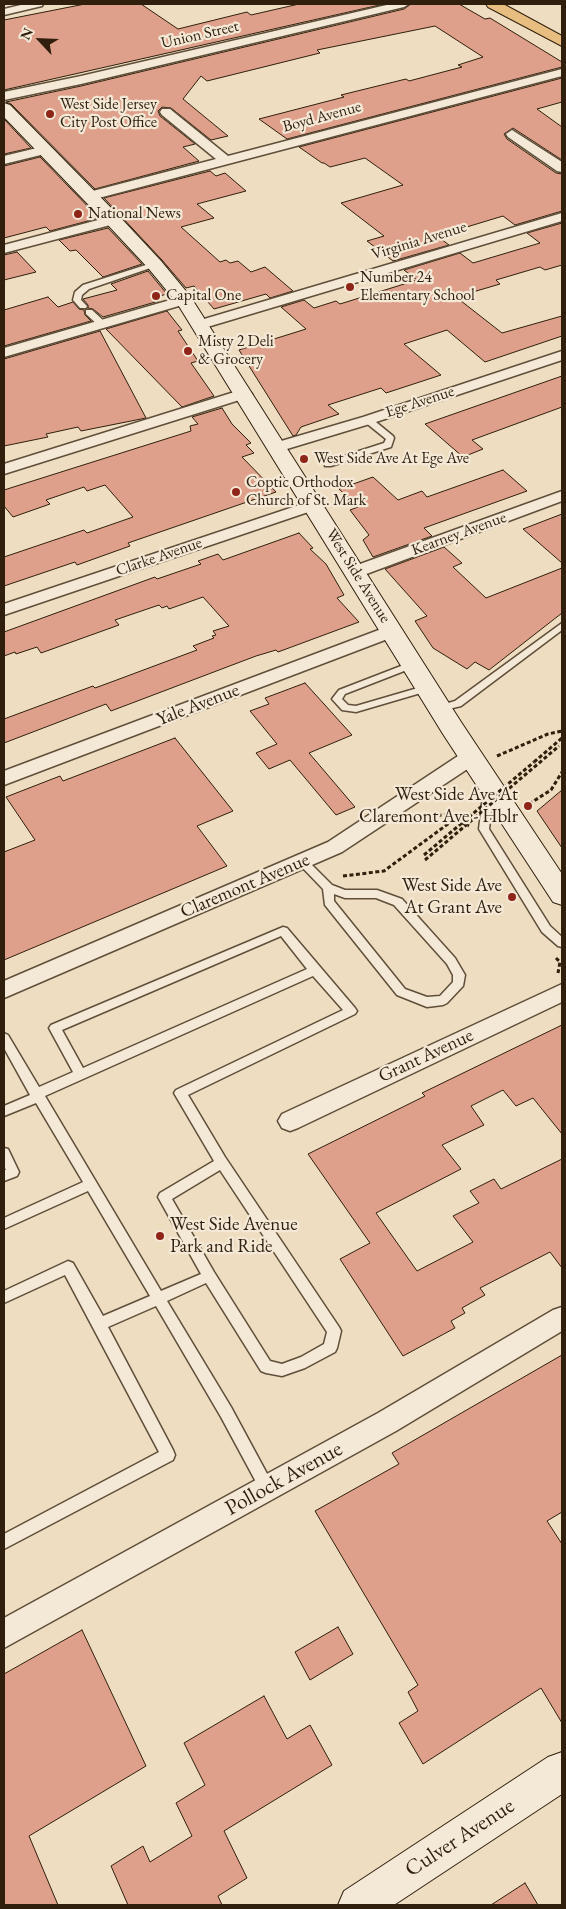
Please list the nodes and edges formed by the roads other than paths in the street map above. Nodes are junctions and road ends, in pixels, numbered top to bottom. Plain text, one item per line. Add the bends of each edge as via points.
1 (38, 4) edge
2 (404, 4) edge
3 (493, 4) edge
4 (4, 12) edge
5 (562, 42) edge
6 (562, 73) edge
7 (4, 96) edge
8 (4, 108) edge
9 (166, 112) dead end
10 (512, 134) dead end
11 (46, 150) junction
12 (4, 160) edge
13 (226, 160) junction
14 (562, 168) edge
15 (90, 196) junction
16 (562, 217) edge
17 (113, 220) junction
18 (4, 249) edge
19 (155, 265) junction
20 (184, 300) junction
21 (83, 306) dead end
22 (89, 312) dead end
23 (102, 324) junction
24 (199, 325) junction
25 (4, 353) edge
26 (562, 355) edge
27 (244, 394) junction
28 (368, 420) junction
29 (277, 447) junction
30 (328, 464) dead end
31 (4, 469) edge
32 (562, 496) edge
33 (314, 506) junction
34 (355, 572) junction
35 (4, 610) edge
36 (562, 626) edge
37 (392, 631) junction
38 (414, 664) junction
39 (428, 688) junction
40 (441, 708) junction
41 (472, 757) junction
42 (4, 778) edge
43 (489, 782) junction
44 (302, 862) junction
45 (559, 884) edge
46 (328, 888) junction
47 (562, 943) edge
48 (316, 970) junction
49 (560, 982) edge
50 (4, 990) edge
51 (4, 1038) edge
52 (80, 1074) junction
53 (37, 1095) junction
54 (4, 1111) edge
55 (290, 1121) dead end
56 (4, 1153) edge
57 (221, 1161) junction
58 (4, 1176) edge
59 (90, 1184) junction
60 (4, 1224) edge
61 (209, 1276) junction
62 (4, 1297) edge
63 (158, 1299) junction
64 (562, 1318) edge
65 (100, 1324) junction
66 (268, 1488) junction
67 (4, 1542) edge
68 (4, 1634) edge
69 (562, 1772) edge
70 (358, 1905) edge

1 - 4 street
2 - 7 street, Union Street
3 - 5 main road
6 - 13 street, Boyd Avenue
8 - 11 main road, West Side Avenue
9 - 13 street
10 - 14 street
11 - 12 street
11 - 15 main road, West Side Avenue
13 - 15 street, Boyd Avenue
15 - 17 main road, West Side Avenue
16 - 24 street, Virginia Avenue
17 - 18 street
17 - 19 main road, West Side Avenue
19 - 20 main road, West Side Avenue
19 - 21 lane via 86,287 78,294 77,300
20 - 23 street
20 - 24 main road, West Side Avenue
22 - 23 lane
23 - 25 street
24 - 27 main road, West Side Avenue
26 - 28 street, Ege Avenue
27 - 29 main road, West Side Avenue
27 - 31 street
28 - 29 street, Ege Avenue
28 - 30 lane via 390,438 388,445
29 - 33 main road, West Side Avenue
32 - 34 street, Kearney Avenue
33 - 34 main road, West Side Avenue
33 - 35 street, Clarke Avenue
34 - 37 main road, West Side Avenue
36 - 40 lane via 458,704
37 - 38 main road, West Side Avenue
37 - 42 street, Yale Avenue
38 - 39 main road, West Side Avenue
38 - 39 lane via 342,692 337,699 345,708 356,709
39 - 40 main road, West Side Avenue
40 - 41 main road, West Side Avenue
41 - 43 main road, West Side Avenue
41 - 44 street, Claremont Avenue via 335,847
43 - 45 main road, West Side Avenue
43 - 47 lane via 484,829 546,929
44 - 46 lane
44 - 50 street, Claremont Avenue
46 - 46 lane via 330,902 401,992 427,1002 443,1000 459,983 459,975 451,961 398,902 377,894 345,894
48 - 52 lane
48 - 52 lane via 283,931 55,1028
48 - 57 lane via 351,1011 180,1093
49 - 55 street, Grant Avenue
51 - 53 lane
52 - 53 lane
53 - 54 lane
53 - 59 lane
56 - 58 lane via 13,1172
57 - 61 lane via 164,1197
57 - 61 lane via 334,1331 330,1348 282,1370 266,1367
59 - 60 lane
59 - 63 lane
61 - 63 lane
62 - 65 lane via 68,1267
63 - 65 lane
63 - 66 lane
64 - 66 street, Pollock Avenue
65 - 67 lane via 168,1455
66 - 68 street, Pollock Avenue
69 - 70 main road, Culver Avenue

